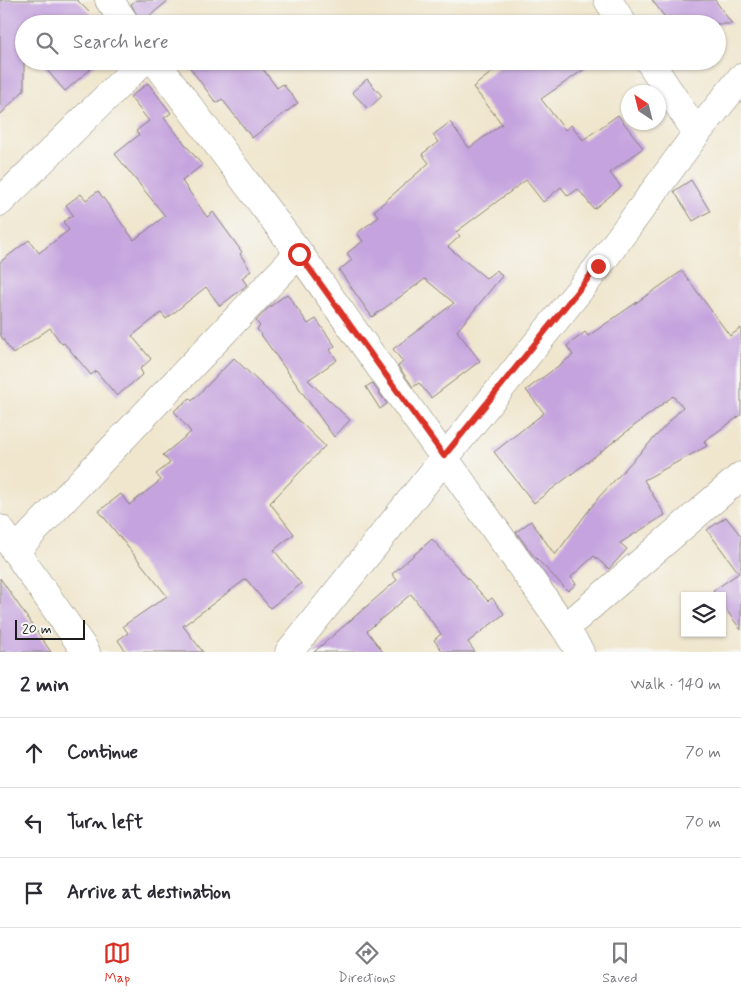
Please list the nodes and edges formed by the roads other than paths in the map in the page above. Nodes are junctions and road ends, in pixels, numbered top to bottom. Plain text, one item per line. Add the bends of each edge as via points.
1 (109, 0) edge
2 (608, 0) edge
3 (120, 15) edge
4 (618, 15) edge
5 (135, 70) edge
6 (162, 70) edge
7 (655, 70) edge
8 (741, 78) edge
9 (697, 133) junction
10 (0, 202) edge
11 (299, 254) junction
12 (444, 456) junction
13 (741, 476) edge
14 (0, 529) edge
15 (15, 550) junction
16 (565, 628) junction
17 (86, 652) edge
18 (289, 652) edge
19 (580, 652) edge

1 - 3 street
2 - 4 street
5 - 10 street
6 - 11 street
7 - 9 street
8 - 9 street
9 - 12 street via 598,266
11 - 12 street
11 - 15 street
12 - 16 street
12 - 18 street
13 - 16 street
14 - 15 street
15 - 17 street
16 - 19 street

